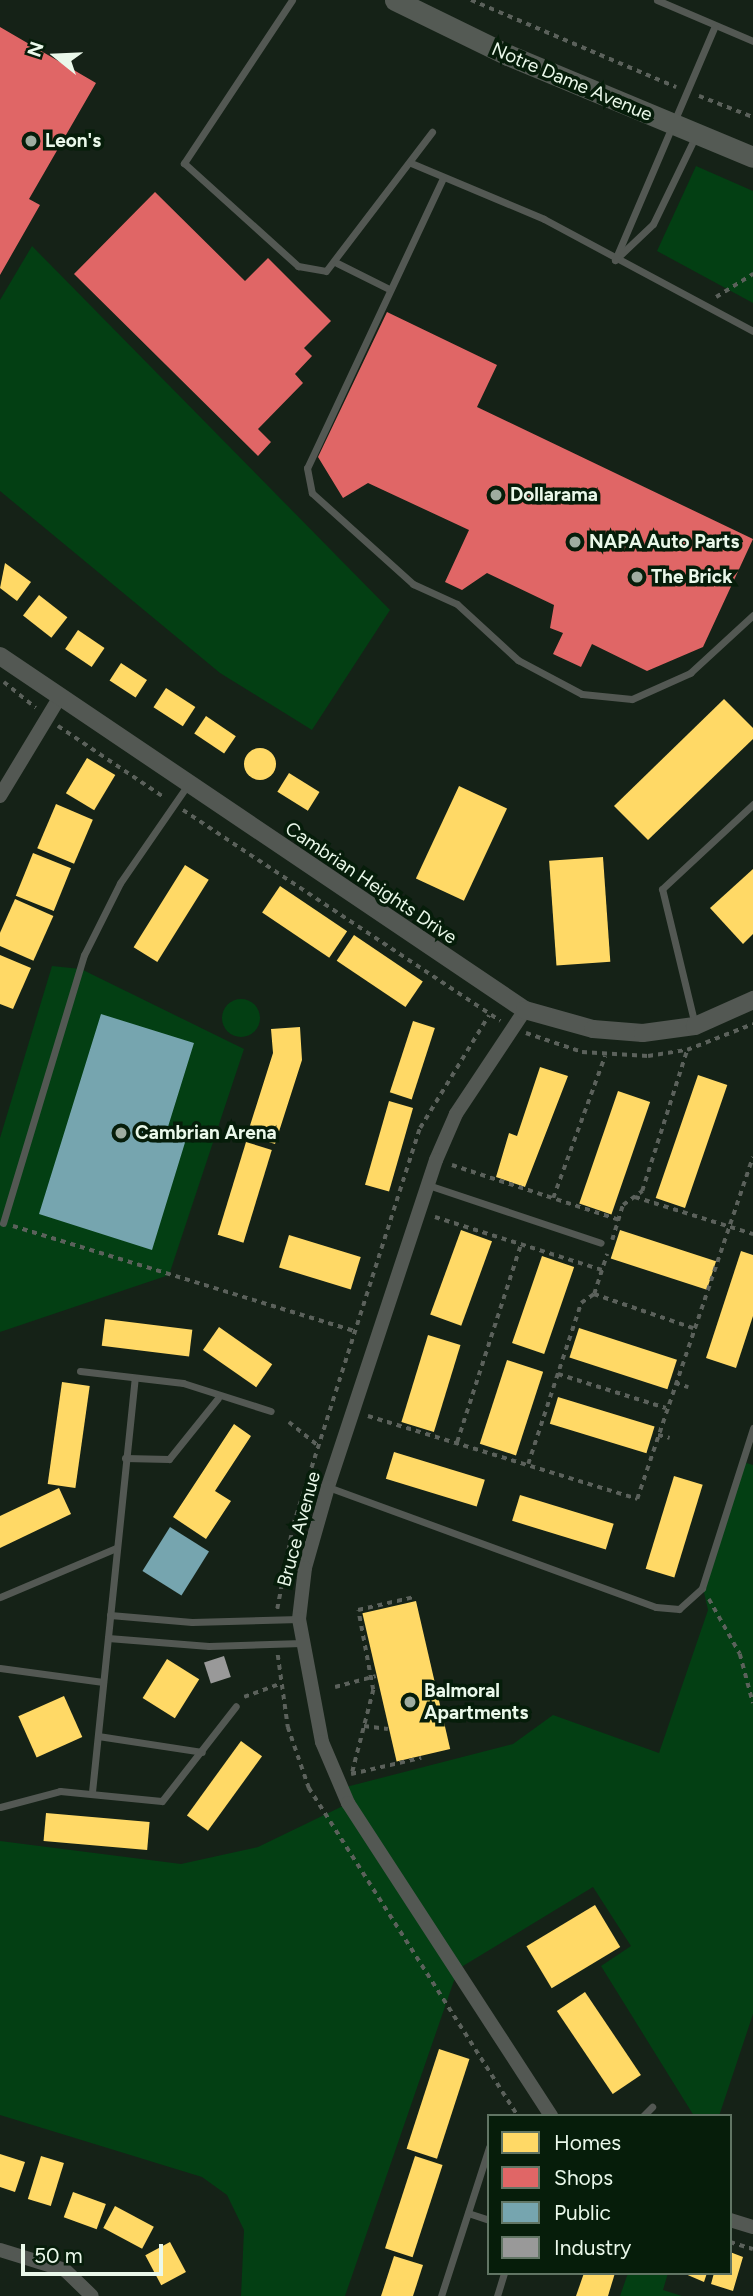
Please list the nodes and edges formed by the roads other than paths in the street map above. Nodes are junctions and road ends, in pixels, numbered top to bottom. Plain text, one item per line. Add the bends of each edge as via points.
1 (292, 0) edge
2 (395, 0) edge
3 (657, 0) edge
4 (715, 26) junction
5 (753, 41) edge
6 (672, 125) junction
7 (432, 132) dead end
8 (697, 134) junction
9 (753, 157) edge
10 (411, 163) junction
11 (443, 178) junction
12 (615, 260) junction
13 (337, 263) junction
14 (389, 289) junction
15 (753, 331) edge
16 (753, 615) edge
17 (0, 656) edge
18 (58, 700) junction
19 (187, 786) junction
20 (0, 796) edge
21 (753, 804) edge
22 (753, 1000) edge
23 (526, 1010) junction
24 (695, 1026) junction
25 (428, 1185) junction
26 (3, 1223) road end
27 (601, 1243) dead end
28 (80, 1371) dead end
29 (135, 1378) junction
30 (218, 1398) junction
31 (271, 1411) dead end
32 (753, 1428) edge
33 (125, 1458) junction
34 (328, 1487) junction
35 (117, 1548) junction
36 (0, 1597) edge
37 (110, 1615) junction
38 (299, 1619) junction
39 (108, 1638) junction
40 (302, 1643) junction
41 (0, 1668) edge
42 (103, 1682) junction
43 (236, 1706) road end
44 (98, 1736) junction
45 (202, 1752) junction
46 (92, 1792) junction
47 (0, 1807) edge
48 (652, 2107) dead end
49 (550, 2114) edge
50 (645, 2114) edge
51 (487, 2153) edge
52 (468, 2213) junction
53 (487, 2219) edge
54 (732, 2221) edge
55 (753, 2227) edge
56 (0, 2250) edge
57 (504, 2275) edge
58 (92, 2296) edge
59 (441, 2296) edge
60 (498, 2296) edge

1 - 13 lane via 184,163 298,266 315,272
2 - 6 main road, Notre Dame Avenue
3 - 4 lane
4 - 5 lane
4 - 6 lane
6 - 8 main road, Notre Dame Avenue
6 - 12 lane
7 - 10 lane
8 - 9 main road, Notre Dame Avenue
8 - 12 lane via 653,224
10 - 11 lane
10 - 13 lane
11 - 12 lane via 544,219
11 - 14 lane
12 - 15 lane
13 - 14 lane
14 - 16 lane via 307,468 313,493 413,584 457,604 518,660 582,694 632,699 690,673
17 - 18 street, Cambrian Heights Drive
18 - 19 street, Cambrian Heights Drive
18 - 20 street
19 - 23 street, Cambrian Heights Drive
19 - 26 lane via 120,883 84,955
21 - 24 lane via 662,889
22 - 24 street, Cambrian Heights Drive
23 - 24 street, Cambrian Heights Drive via 615,1032
23 - 25 street, Bruce Avenue via 456,1114
25 - 27 lane
25 - 34 street, Bruce Avenue
28 - 29 lane
29 - 30 lane via 183,1383
29 - 33 lane
30 - 31 lane
30 - 33 lane via 169,1460
32 - 34 lane via 702,1588 688,1606 656,1607
33 - 35 lane
34 - 38 street, Bruce Avenue
35 - 36 lane
35 - 37 lane
37 - 38 lane
37 - 39 lane
38 - 40 street, Bruce Avenue
39 - 40 lane
39 - 42 lane
40 - 49 street, Bruce Avenue via 335,1778
41 - 42 lane
42 - 44 lane
43 - 45 lane
44 - 45 lane
44 - 46 lane
45 - 46 lane via 162,1801
46 - 47 lane via 60,1791
48 - 50 lane
51 - 52 lane
52 - 53 lane
52 - 59 lane
54 - 55 street
56 - 58 street via 65,2270
57 - 60 lane

